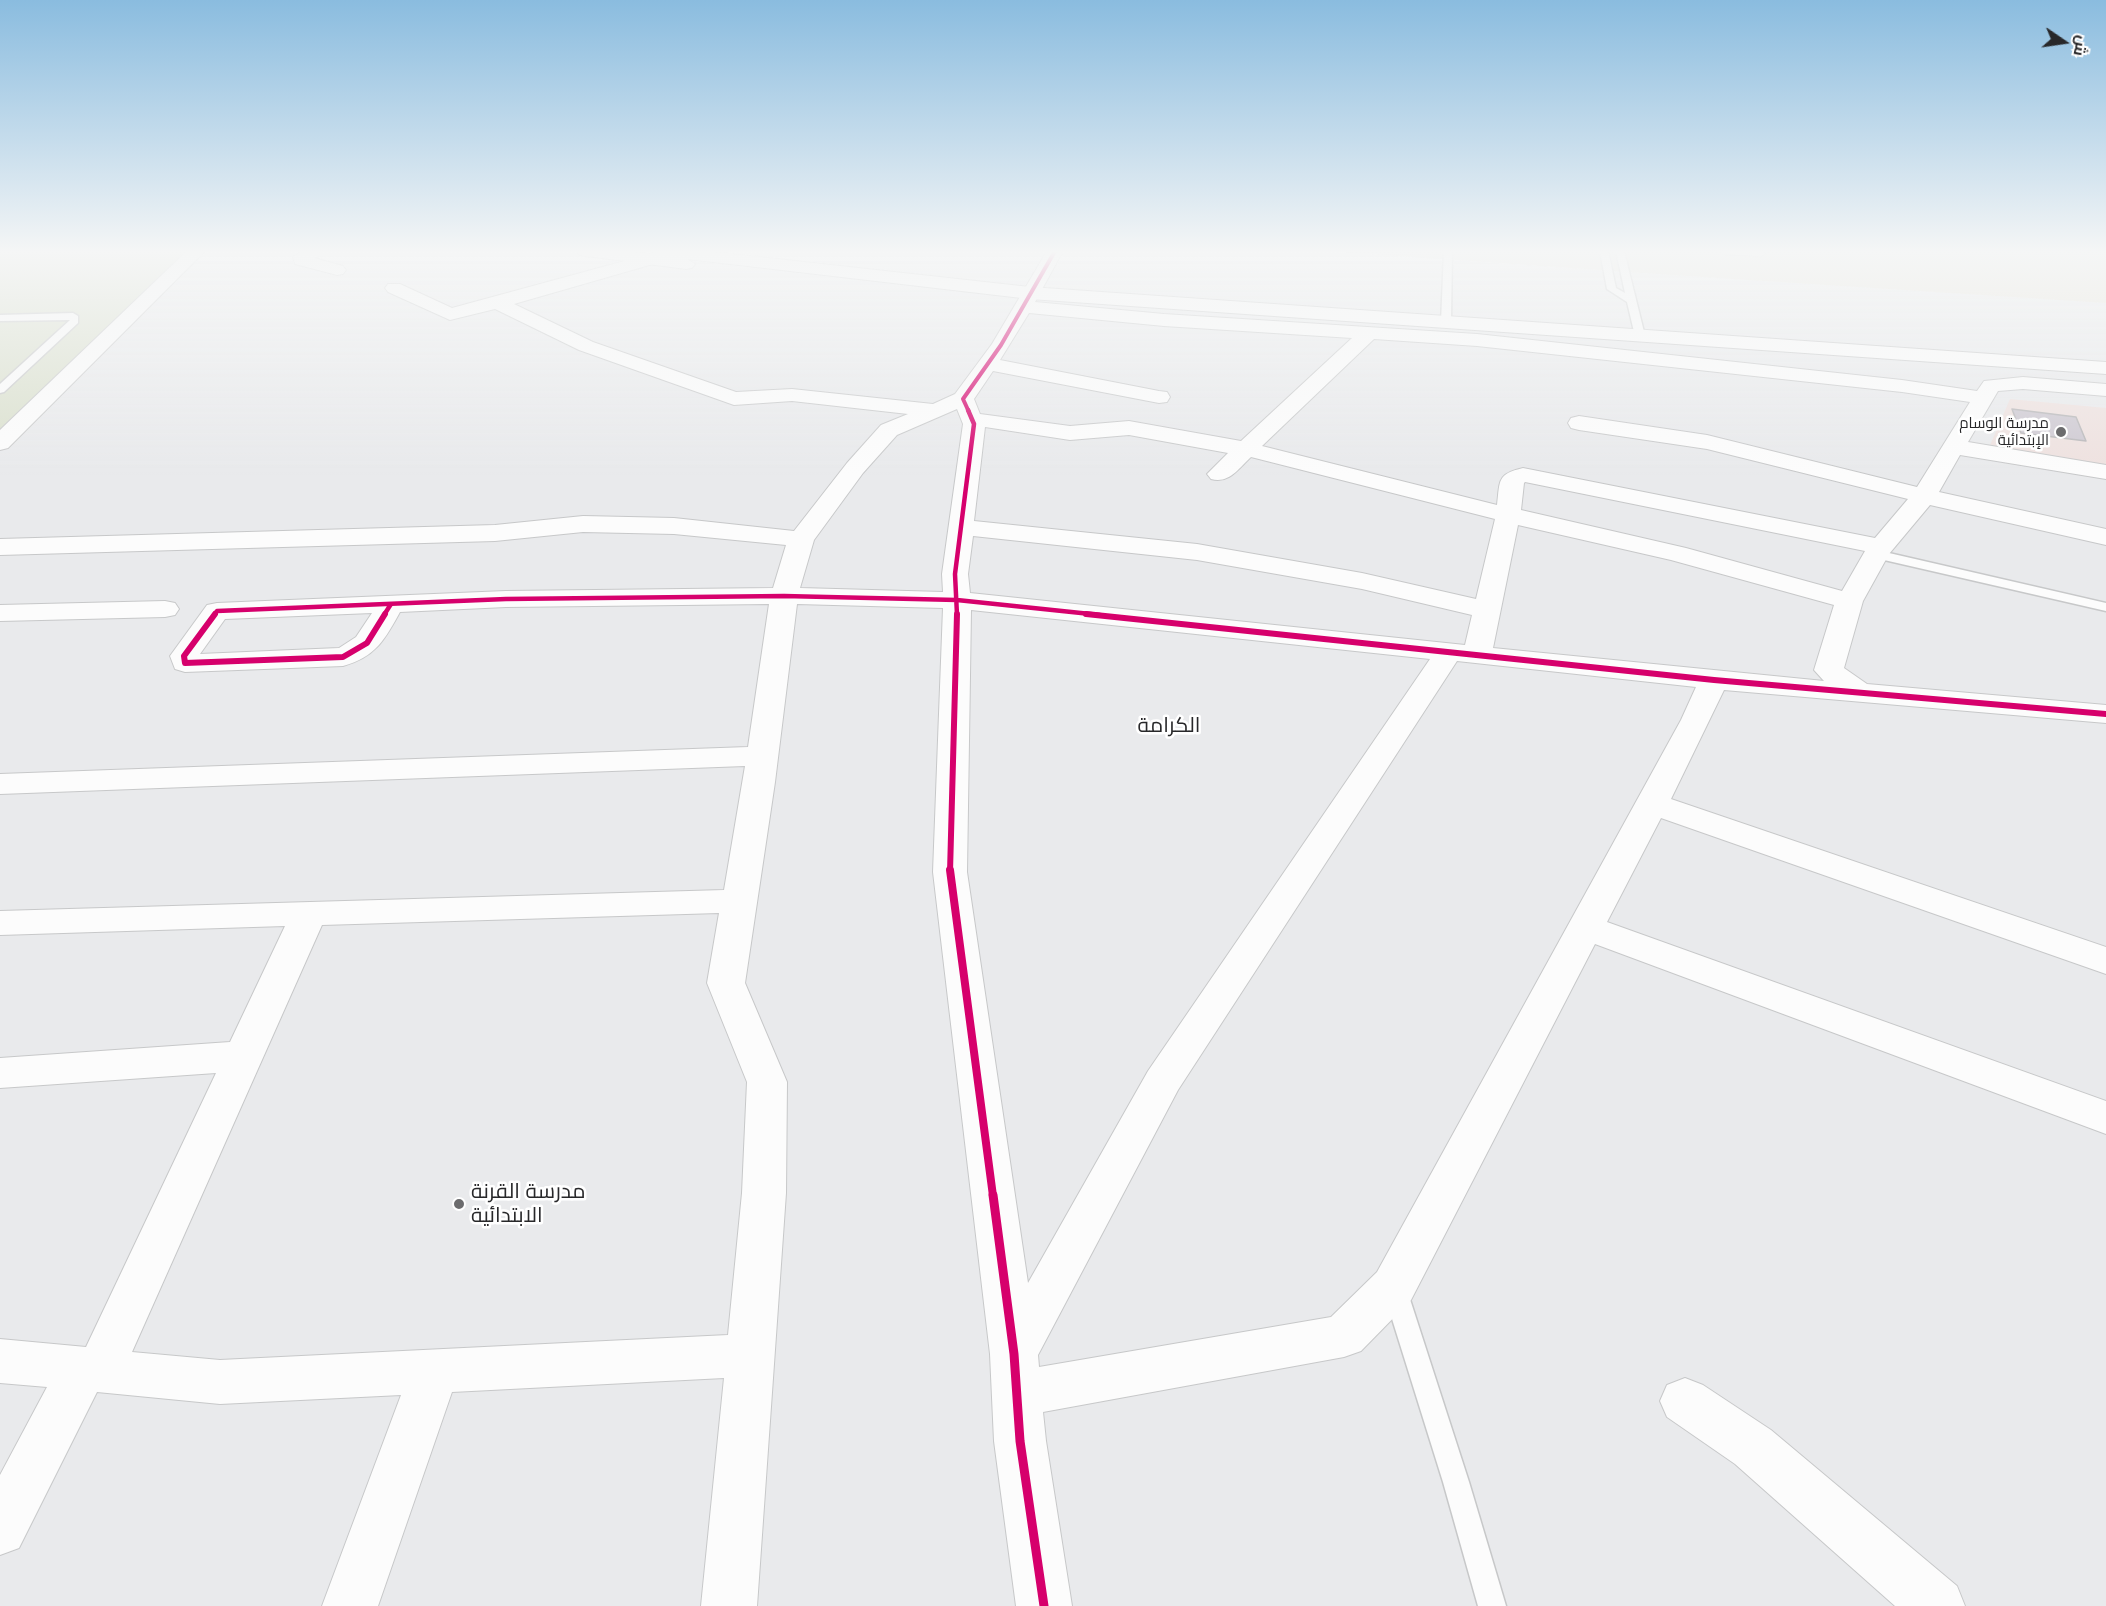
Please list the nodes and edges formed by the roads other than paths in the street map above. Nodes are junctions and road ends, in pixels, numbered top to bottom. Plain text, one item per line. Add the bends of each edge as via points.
1 (70, 326) edge
2 (119, 326) edge
3 (545, 326) edge
4 (1009, 326) edge
5 (1258, 326) edge
6 (1501, 326) edge
7 (1638, 326) edge
8 (1369, 333) junction
9 (1640, 336) junction
10 (988, 364) junction
11 (2106, 368) edge
12 (0, 390) edge
13 (2106, 390) edge
14 (1159, 397) dead end
15 (1983, 398) junction
16 (956, 409) junction
17 (1579, 423) dead end
18 (0, 443) edge
19 (1954, 447) junction
20 (1247, 449) junction
21 (2106, 472) edge
22 (1219, 474) dead end
23 (1924, 496) junction
24 (1508, 515) junction
25 (961, 527) junction
26 (2106, 537) edge
27 (801, 539) junction
28 (0, 547) edge
29 (1879, 550) junction
30 (784, 596) junction
31 (957, 600) junction
32 (1849, 601) junction
33 (391, 604) junction
34 (2106, 607) edge
35 (165, 609) dead end
36 (1486, 610) junction
37 (0, 613) edge
38 (1463, 653) junction
39 (1714, 680) junction
40 (1858, 692) junction
41 (2106, 714) edge
42 (762, 756) junction
43 (0, 784) edge
44 (1651, 803) junction
45 (740, 901) junction
46 (309, 914) junction
47 (0, 923) edge
48 (1585, 927) junction
49 (2106, 961) edge
50 (245, 1056) junction
51 (0, 1073) edge
52 (2106, 1118) edge
53 (1394, 1286) junction
54 (1014, 1354) junction
55 (751, 1355) junction
56 (0, 1361) edge
57 (91, 1370) junction
58 (434, 1371) junction
59 (1016, 1394) junction
60 (1685, 1401) dead end
61 (0, 1529) edge
62 (350, 1606) edge
63 (729, 1606) edge
64 (1044, 1606) edge
65 (1492, 1606) edge
66 (1937, 1606) edge

1 - 12 lane
2 - 18 street
3 - 16 street via 586,346 734,399 792,395
4 - 10 street
5 - 8 street
6 - 9 street
7 - 9 lane
8 - 15 street via 1602,353
8 - 20 street
9 - 11 street
10 - 14 street
10 - 16 street
13 - 15 street via 2023,383 1991,385
15 - 19 street
16 - 20 street via 1070,433 1129,429
16 - 25 street via 974,424
16 - 27 street via 889,430
17 - 23 street via 1707,442
19 - 21 street
19 - 23 street
20 - 22 street
20 - 24 street
23 - 26 street
23 - 29 street
24 - 29 street via 1512,479 1523,475
24 - 32 street via 1677,553
24 - 36 street
25 - 31 street
25 - 36 street via 1197,552 1362,582
27 - 28 street via 674,526 583,524 495,533
27 - 30 street
29 - 32 street
29 - 34 lane
30 - 31 street
30 - 33 street
30 - 42 street
31 - 38 street
31 - 54 street via 950,872
32 - 40 street via 1828,670
33 - 33 street via 217,611 184,656 184,663 349,655 364,648
35 - 37 street
36 - 38 street
38 - 39 street
38 - 54 street via 1162,1082
39 - 40 street
39 - 44 street
40 - 41 street
42 - 43 street
42 - 45 street
44 - 48 street
44 - 49 street
45 - 46 street
45 - 55 street via 726,984 767,1082 764,1192
46 - 47 street
46 - 50 street
48 - 52 street
48 - 53 street
50 - 51 street
50 - 57 street
53 - 59 street via 1344,1336
53 - 65 lane
54 - 59 street
55 - 58 street
55 - 63 street
56 - 57 street
57 - 58 street via 220,1382
57 - 61 street
58 - 62 street
59 - 64 street
60 - 66 street via 1753,1447

